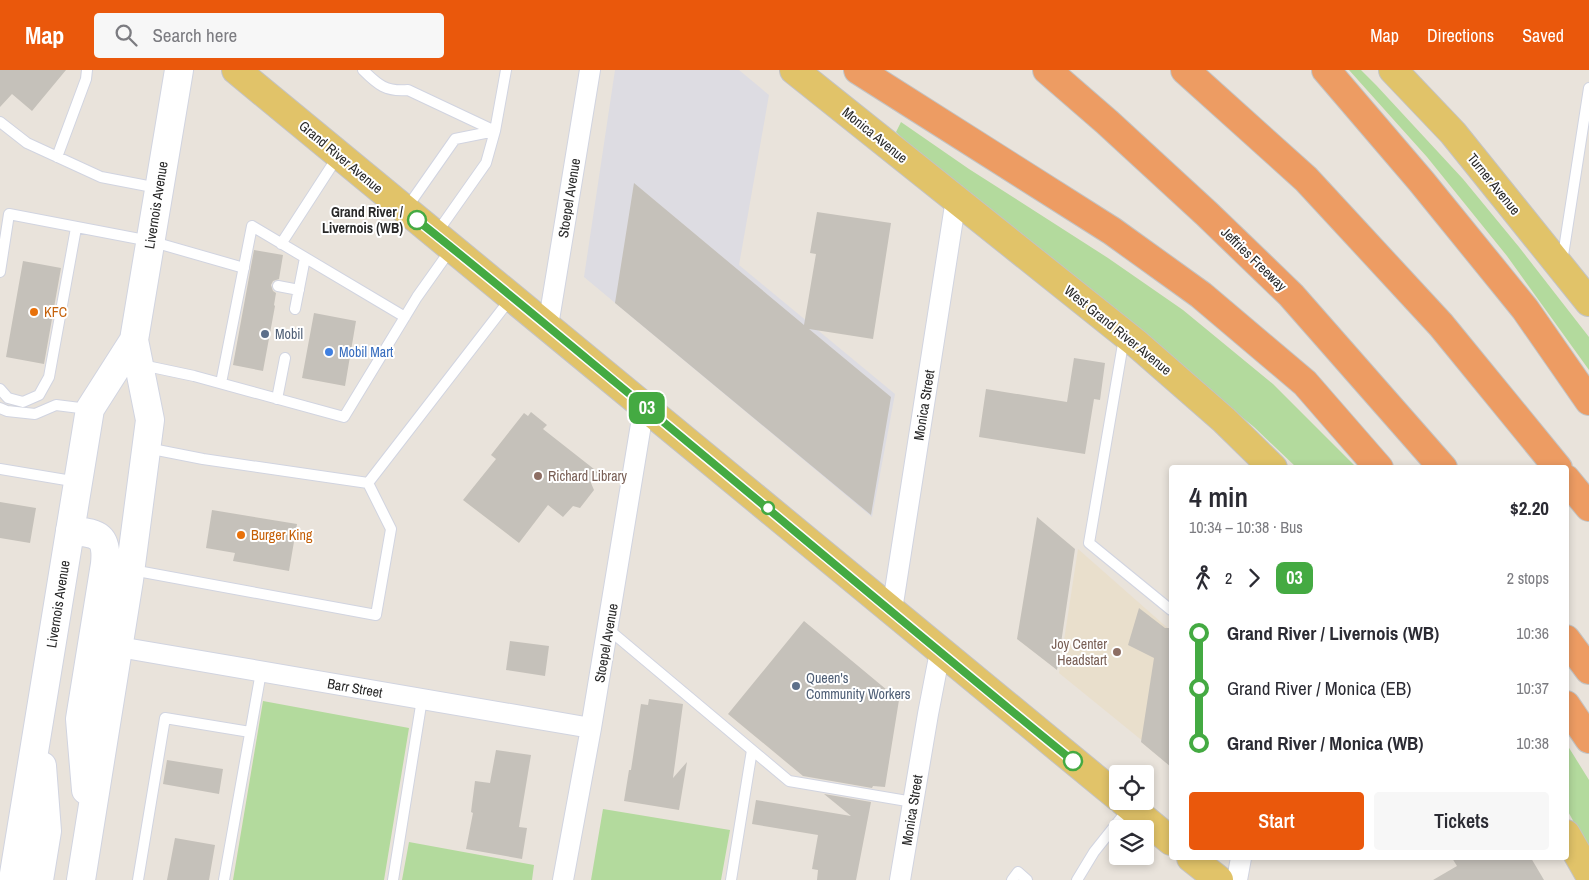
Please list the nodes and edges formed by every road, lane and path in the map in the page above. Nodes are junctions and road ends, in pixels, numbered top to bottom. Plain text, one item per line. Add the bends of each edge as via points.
1 (87, 70) edge
2 (179, 70) edge
3 (236, 70) edge
4 (363, 70) edge
5 (506, 70) edge
6 (590, 70) edge
7 (794, 70) edge
8 (858, 70) edge
9 (1047, 70) edge
10 (1185, 70) edge
11 (1326, 70) edge
12 (1393, 70) edge
13 (1589, 88) edge
14 (0, 122) edge
15 (495, 131) junction
16 (339, 154) junction
17 (57, 156) junction
18 (159, 188) junction
19 (956, 200) junction
20 (405, 211) junction
21 (76, 228) junction
22 (150, 241) junction
23 (443, 241) junction
24 (281, 244) junction
25 (305, 258) junction
26 (1561, 267) junction
27 (244, 268) junction
28 (0, 272) edge
29 (278, 286) dead end
30 (298, 290) junction
31 (512, 297) junction
32 (1589, 302) edge
33 (295, 309) dead end
34 (405, 317) junction
35 (548, 326) junction
36 (1125, 335) junction
37 (136, 352) junction
38 (285, 358) dead end
39 (220, 383) junction
40 (0, 389) edge
41 (277, 399) junction
42 (1589, 401) edge
43 (644, 406) junction
44 (0, 408) edge
45 (90, 409) junction
46 (146, 448) junction
47 (1270, 465) edge
48 (1376, 465) edge
49 (1440, 465) edge
50 (1556, 465) edge
51 (0, 469) edge
52 (78, 482) junction
53 (1569, 482) edge
54 (368, 483) junction
55 (1589, 507) edge
56 (70, 530) junction
57 (130, 570) junction
58 (1169, 608) edge
59 (892, 610) junction
60 (608, 629) junction
61 (1569, 643) edge
62 (119, 647) junction
63 (940, 652) junction
64 (1589, 670) edge
65 (261, 672) junction
66 (422, 699) junction
67 (1569, 709) edge
68 (38, 722) junction
69 (592, 728) junction
70 (250, 732) junction
71 (1589, 739) edge
72 (752, 750) junction
73 (1109, 791) edge
74 (913, 802) junction
75 (1118, 810) edge
76 (1133, 810) edge
77 (90, 828) junction
78 (1169, 839) edge
79 (1569, 839) edge
80 (1194, 860) edge
81 (1241, 860) edge
82 (1589, 874) edge
83 (13, 880) edge
84 (39, 880) edge
85 (82, 880) edge
86 (138, 880) edge
87 (224, 880) edge
88 (393, 880) edge
89 (563, 880) edge
90 (731, 880) edge
91 (900, 880) edge
92 (1012, 880) edge
93 (1027, 880) edge
94 (1077, 880) edge
95 (1219, 880) edge
96 (1237, 880) edge

1 - 17 lane
2 - 18 main road, Livernois Avenue
3 - 16 main road, Grand River Avenue
4 - 15 lane via 376,84 394,91 408,90
5 - 15 lane
6 - 35 street, Stoepel Avenue
7 - 19 main road, Monica Avenue
8 - 48 highway via 1112,231 1201,295 1305,383
9 - 49 highway, Jeffries Freeway via 1114,128 1291,295
10 - 50 highway via 1306,179 1441,325
11 - 42 highway via 1526,309
12 - 26 main road, Turner Avenue via 1453,132
13 - 26 lane
14 - 17 lane via 27,142
15 - 20 lane via 455,139
15 - 23 lane via 486,163
16 - 20 main road, Grand River Avenue
16 - 24 lane
17 - 18 lane via 101,177
18 - 22 main road, Livernois Avenue
19 - 36 main road, West Grand River Avenue
19 - 59 street, Monica Street
20 - 23 main road, Grand River Avenue
21 - 22 lane
21 - 28 lane via 9,214
21 - 40 lane via 49,377 39,395 23,402 8,398
22 - 27 lane
22 - 37 main road, Livernois Avenue
23 - 31 main road, Grand River Avenue
23 - 34 lane
24 - 25 lane
24 - 27 lane via 252,226
25 - 30 lane
25 - 34 lane
26 - 32 main road, Turner Avenue
27 - 39 lane via 245,280 233,341
29 - 30 lane
30 - 33 lane
31 - 35 main road, Grand River Avenue
31 - 54 lane
34 - 41 lane via 344,417
35 - 43 main road, Grand River Avenue
36 - 47 main road, West Grand River Avenue via 1224,420
36 - 58 lane via 1089,543
37 - 39 lane
37 - 45 main road, Livernois Avenue
37 - 46 main road, Livernois Avenue via 150,420
38 - 41 lane
39 - 41 lane
43 - 59 main road, Grand River Avenue
43 - 60 street, Stoepel Avenue
44 - 45 lane via 35,414 56,405
45 - 52 main road, Livernois Avenue
46 - 54 lane
46 - 57 main road, Livernois Avenue
51 - 52 lane
52 - 56 main road, Livernois Avenue
53 - 55 highway
54 - 57 lane via 391,530 376,615
56 - 68 main road, Livernois Avenue
56 - 77 main road via 99,536 105,550 80,719
57 - 62 main road, Livernois Avenue
59 - 63 main road, Grand River Avenue
60 - 69 street, Stoepel Avenue
60 - 72 lane
61 - 64 highway
62 - 65 street, Barr Street
62 - 77 main road, Livernois Avenue
63 - 73 main road, Grand River Avenue
63 - 74 street, Monica Street
65 - 66 street, Barr Street
65 - 70 lane
66 - 69 street, Barr Street
66 - 88 lane
67 - 71 highway
68 - 83 main road, Livernois Avenue
68 - 84 main road via 47,830
69 - 89 street, Stoepel Avenue
70 - 86 lane via 165,718
70 - 87 lane
72 - 74 lane via 789,780
72 - 90 lane
74 - 91 street, Monica Street
75 - 94 lane
76 - 78 main road, Grand River Avenue
77 - 85 main road, Livernois Avenue
79 - 82 main road
80 - 95 main road
81 - 96 street
92 - 93 lane via 1018,872

